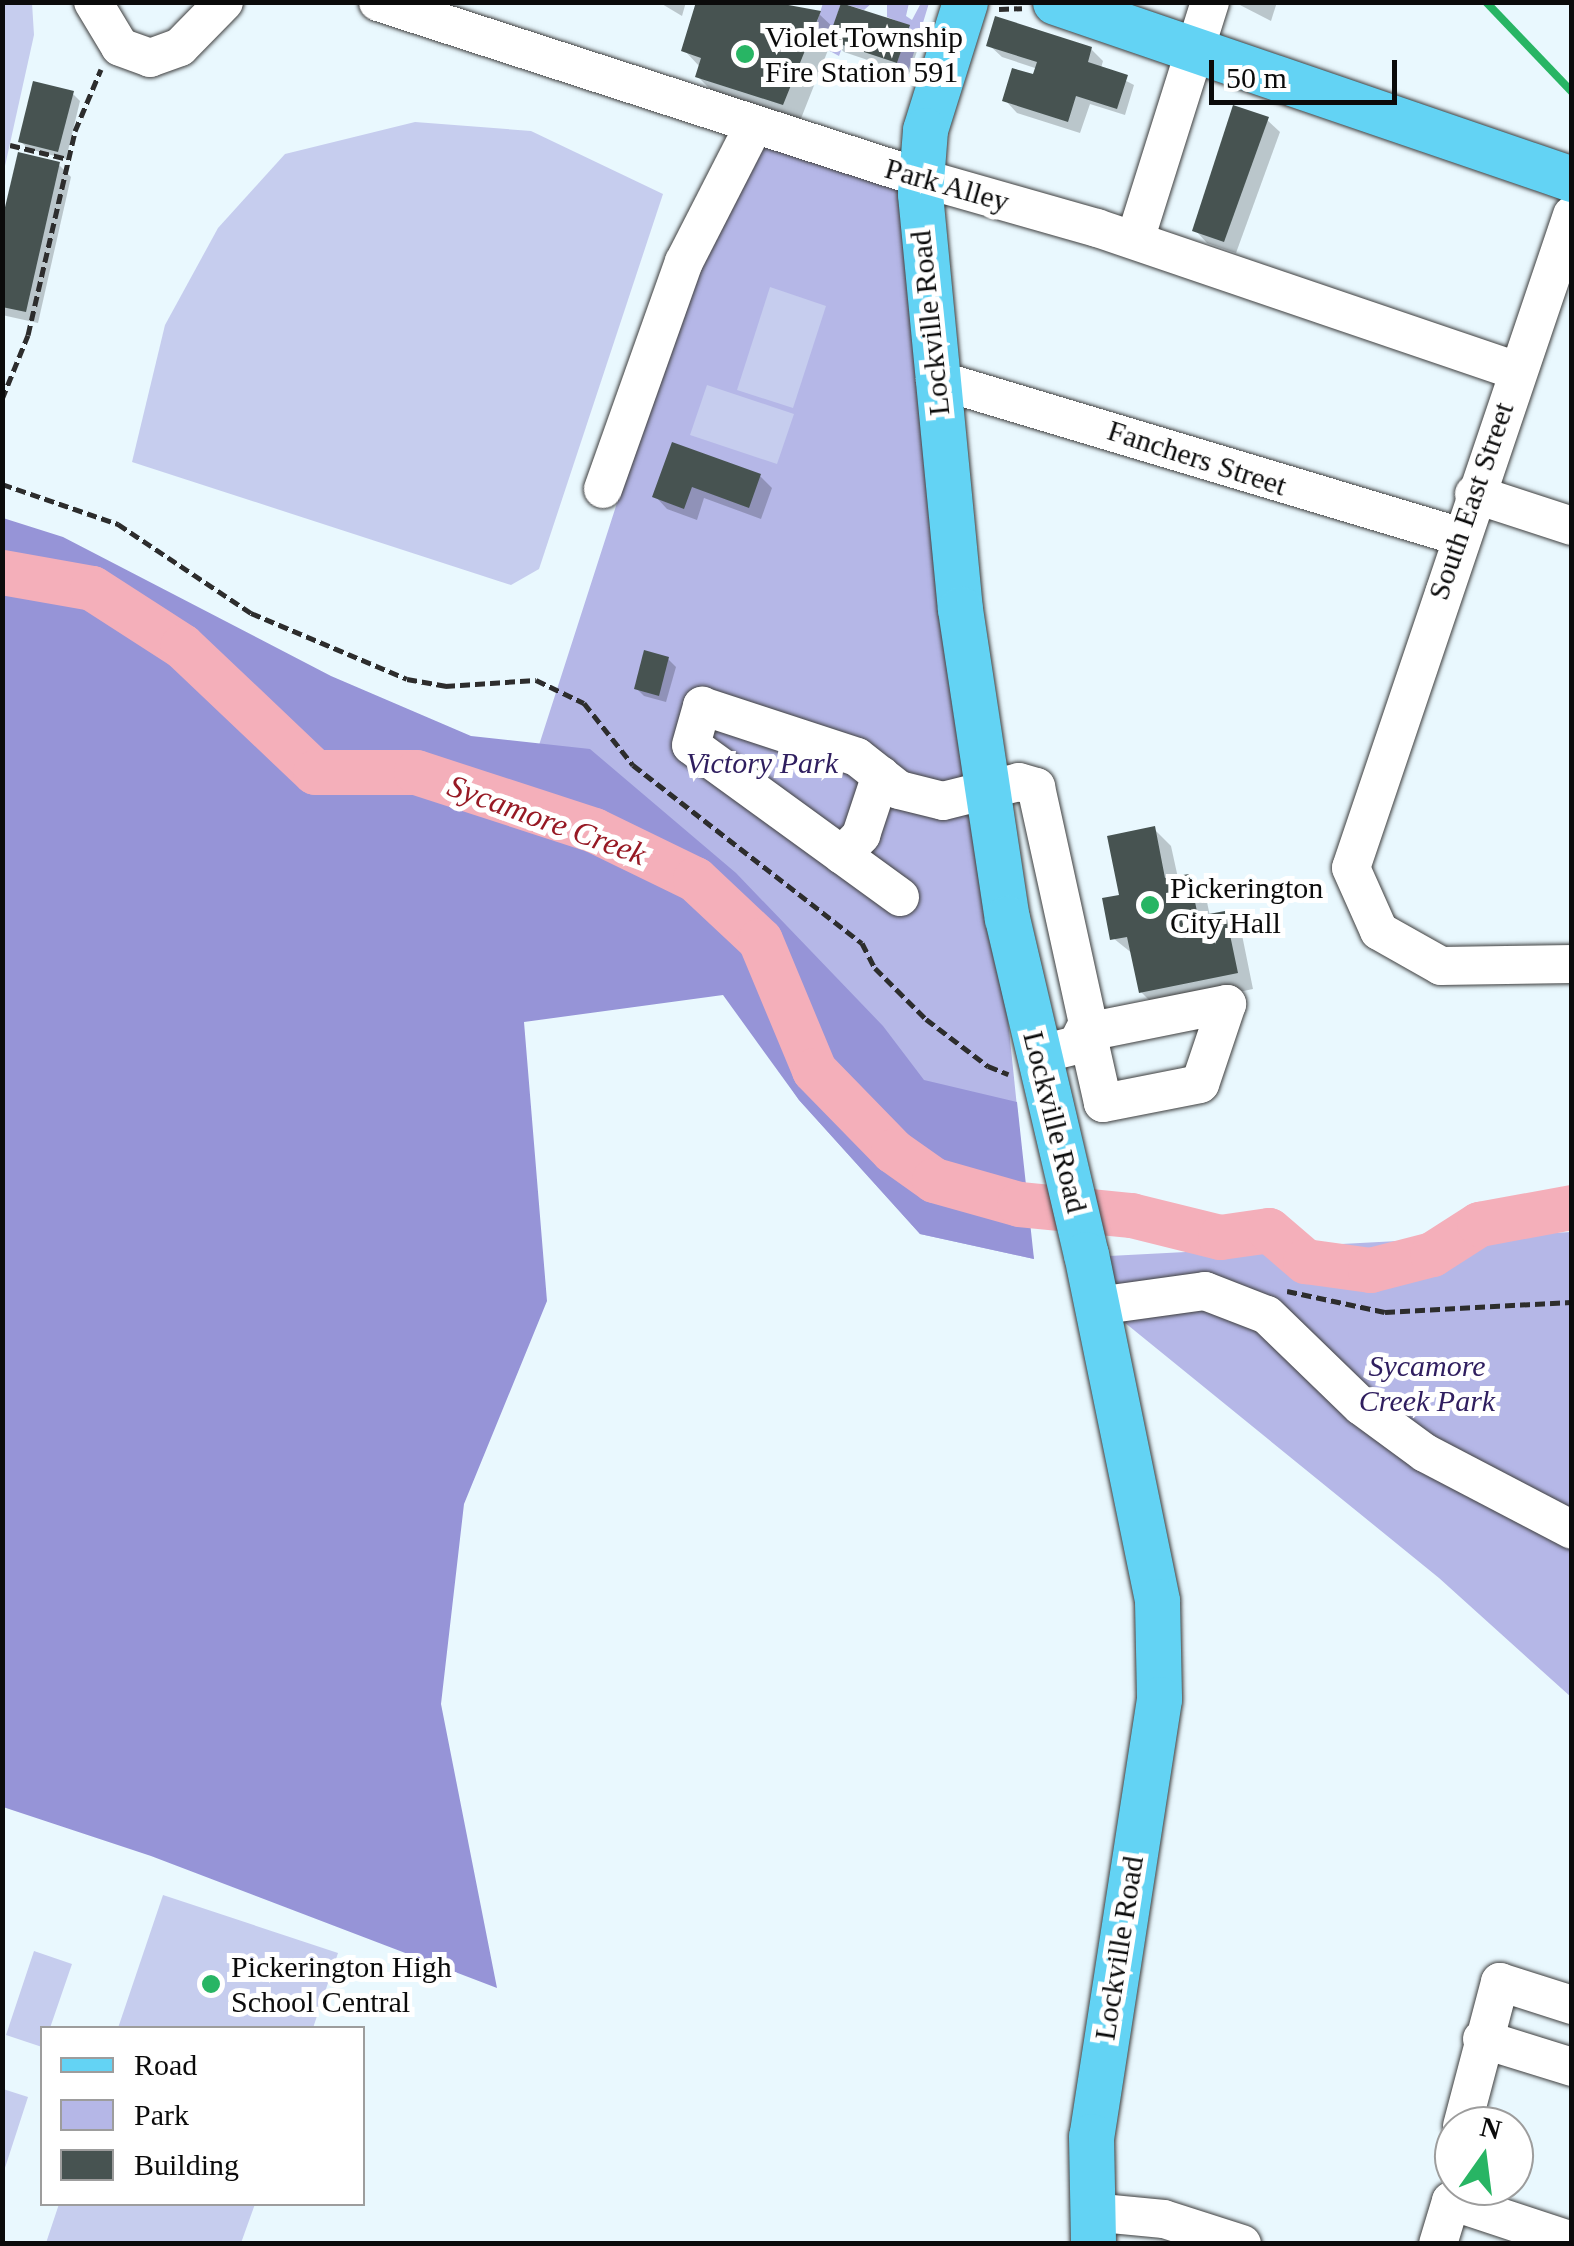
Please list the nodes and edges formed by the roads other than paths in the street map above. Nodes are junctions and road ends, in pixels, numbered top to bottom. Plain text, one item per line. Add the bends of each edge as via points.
1 (94, 2) edge
2 (224, 2) edge
3 (378, 2) edge
4 (965, 2) edge
5 (1055, 2) edge
6 (1210, 2) edge
7 (1194, 50) junction
8 (754, 126) junction
9 (920, 178) junction
10 (1572, 180) edge
11 (1572, 214) edge
12 (1135, 240) junction
13 (1558, 295) edge
14 (1515, 370) junction
15 (935, 379) junction
16 (603, 489) dead end
17 (1474, 494) junction
18 (1572, 526) edge
19 (1458, 536) junction
20 (881, 776) junction
21 (985, 788) junction
22 (842, 855) junction
23 (900, 897) dead end
24 (1572, 964) edge
25 (1042, 1070) junction
26 (1097, 1306) junction
27 (1572, 1530) edge
28 (1572, 2005) edge
29 (1482, 2039) junction
30 (1572, 2067) edge
31 (1467, 2106) edge
32 (1448, 2206) edge
33 (1493, 2206) edge
34 (1092, 2228) edge
35 (1572, 2241) edge
36 (1242, 2244) edge
37 (1438, 2244) edge

1 - 2 street via 113,40 150,58 180,47
3 - 8 street, Park Alley
4 - 9 main road, Lockville Road via 925,130
5 - 7 main road
6 - 7 street
7 - 10 main road
7 - 12 street
8 - 9 street, Park Alley
8 - 16 street via 684,262
9 - 12 street, Park Alley
9 - 15 main road, Lockville Road via 920,247
11 - 13 street, South East Street
12 - 14 street, Park Alley
13 - 14 street, South East Street
14 - 17 street, South East Street
15 - 19 street, Fanchers Street
15 - 21 main road, Lockville Road
17 - 18 street
17 - 19 street, South East Street
19 - 24 street, South East Street via 1351,868 1379,931 1441,966
20 - 21 street via 900,790 943,800
20 - 22 street via 861,835
20 - 22 street via 857,757 702,706 692,745
21 - 25 main road, Lockville Road
21 - 25 street via 1028,783 1040,795 1088,1032
22 - 23 street
25 - 26 main road, Lockville Road
26 - 27 street via 1206,1291 1268,1315 1361,1406 1426,1454
26 - 34 main road, Lockville Road via 1152,1564 1161,1675 1098,2077
28 - 29 street via 1500,1982
29 - 30 street
29 - 31 street
32 - 37 street
33 - 35 street
34 - 36 street via 1164,2218

